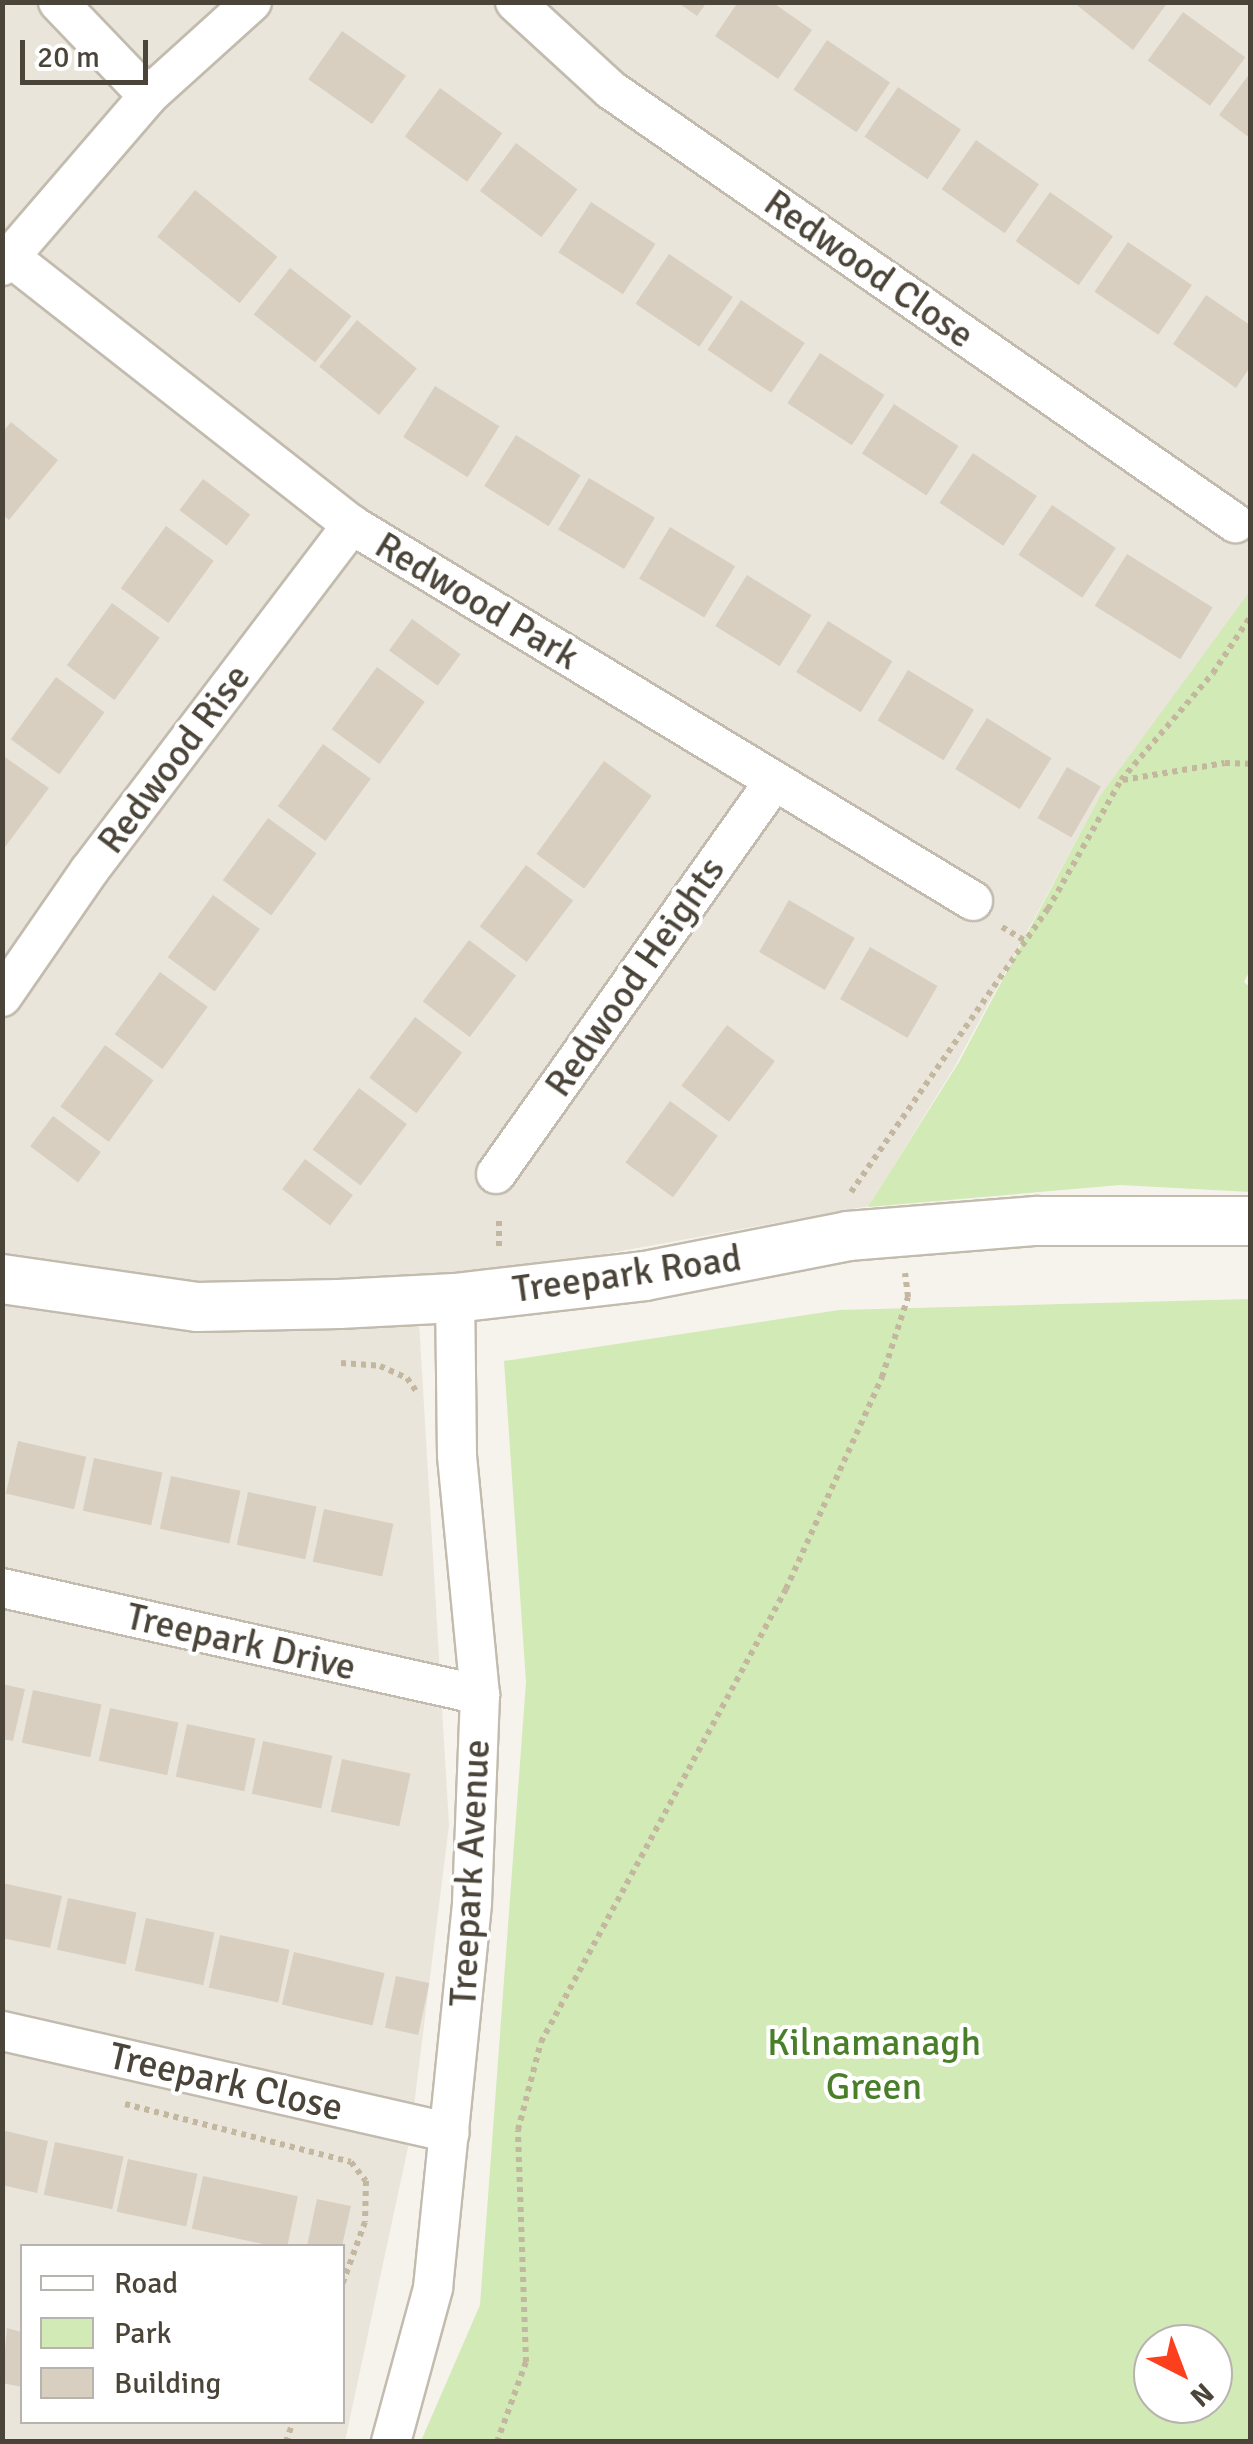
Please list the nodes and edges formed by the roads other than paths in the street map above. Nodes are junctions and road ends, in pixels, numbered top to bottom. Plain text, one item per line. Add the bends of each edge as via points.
1 (58, 2) edge
2 (252, 2) edge
3 (515, 2) edge
4 (148, 96) junction
5 (6, 262) edge
6 (1235, 523) dead end
7 (352, 525) junction
8 (774, 781) junction
9 (973, 901) dead end
10 (2, 997) edge
11 (496, 1174) dead end
12 (1250, 1221) edge
13 (2, 1279) edge
14 (455, 1298) junction
15 (2, 1588) edge
16 (480, 1695) junction
17 (2, 2031) edge
18 (450, 2133) junction
19 (391, 2442) edge

1 - 4 street
2 - 4 street
3 - 6 street, Redwood Close via 611,90
4 - 5 street
5 - 7 street, Redwood Park
7 - 8 street, Redwood Park
7 - 10 street, Redwood Rise
8 - 9 street, Redwood Park
8 - 11 street, Redwood Heights
12 - 14 street, Treepark Road via 1036,1221 848,1236 678,1272
13 - 14 street, Treepark Road via 197,1308
14 - 16 street, Treepark Avenue via 457,1455
15 - 16 street, Treepark Drive
16 - 18 street, Treepark Avenue via 472,1903
17 - 18 street, Treepark Close
18 - 19 street, Treepark Avenue via 433,2288

